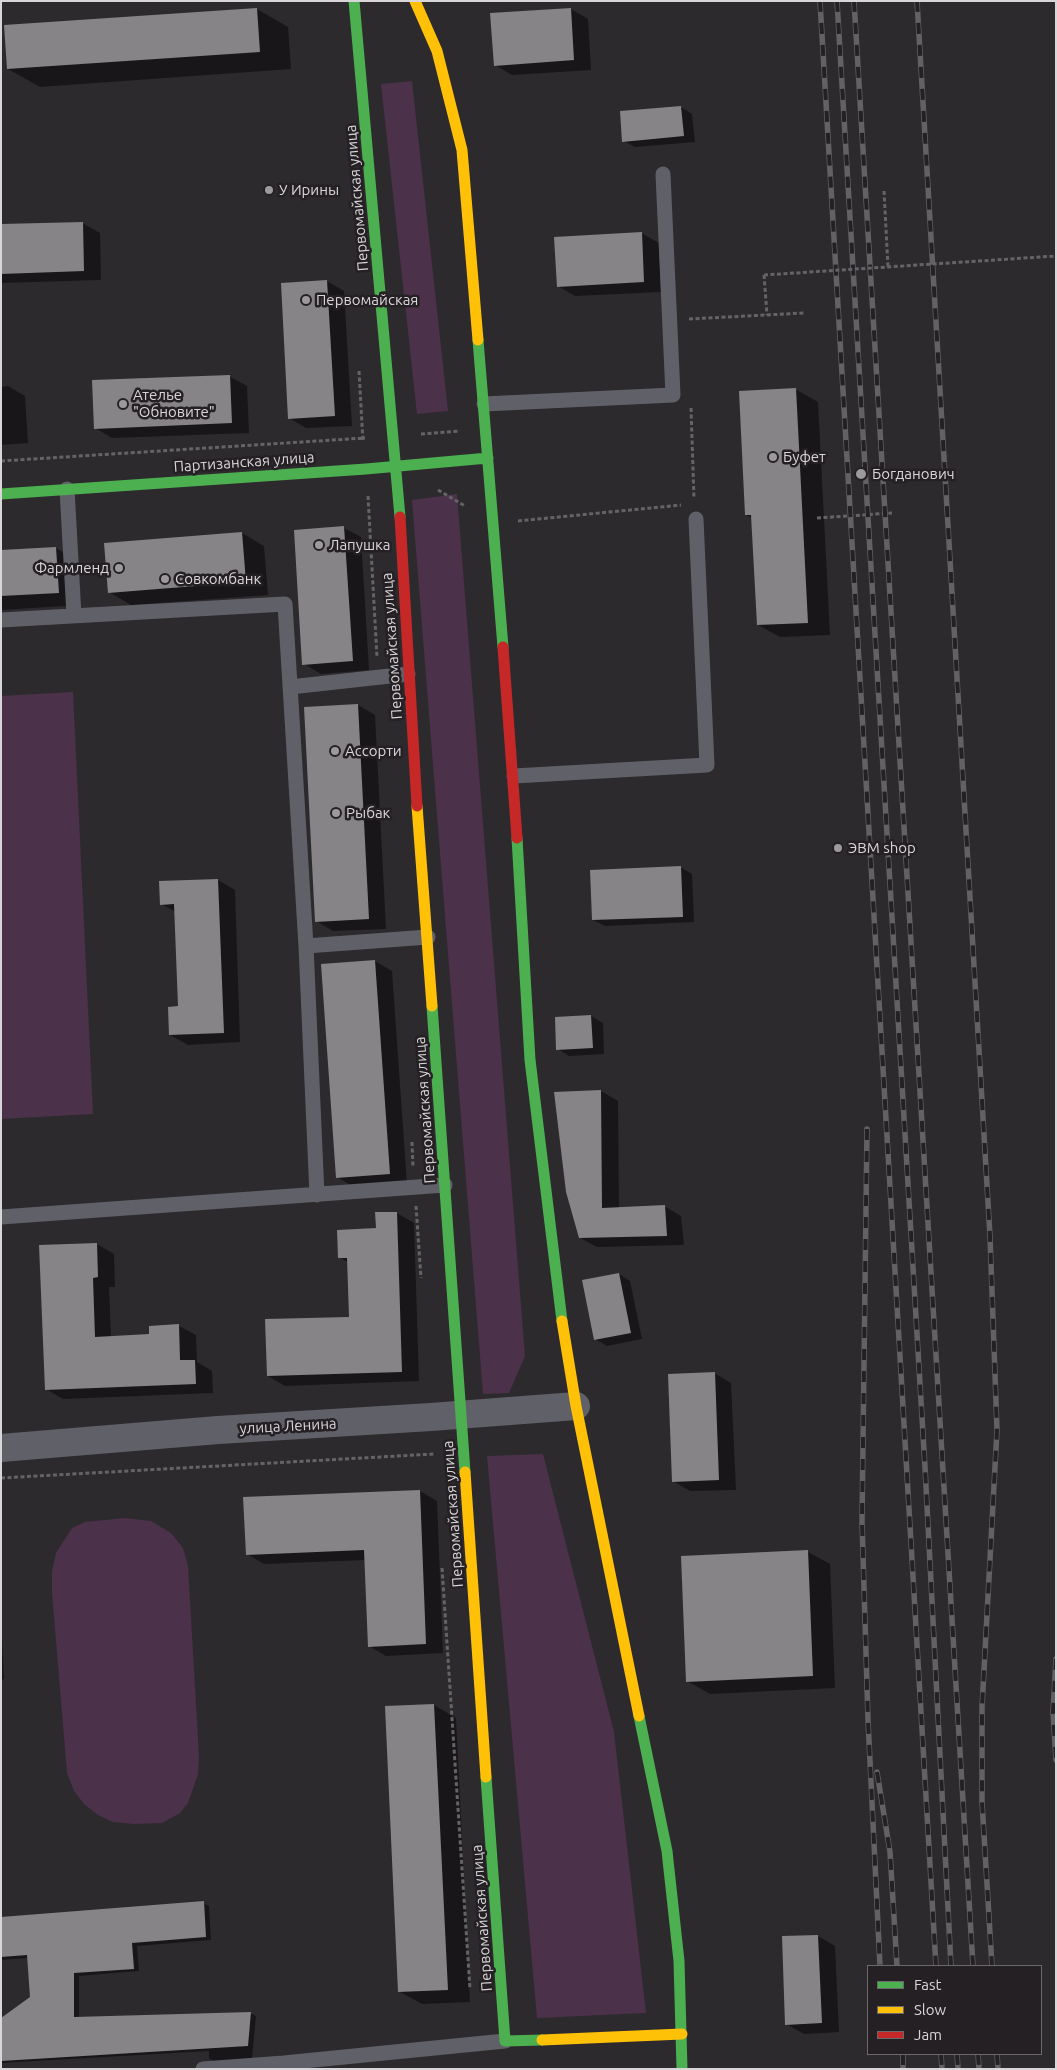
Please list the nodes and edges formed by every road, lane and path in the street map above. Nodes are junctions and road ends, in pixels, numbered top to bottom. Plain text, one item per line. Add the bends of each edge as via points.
1 (354, 1) edge
2 (414, 1) edge
3 (663, 174) dead end
4 (884, 191) dead end
5 (1056, 256) edge
6 (888, 267) junction
7 (804, 313) dead end
8 (767, 315) junction
9 (688, 329) dead end
10 (484, 404) junction
11 (690, 406) dead end
12 (394, 436) junction
13 (488, 458) junction
14 (1, 461) edge
15 (397, 467) junction
16 (67, 490) junction
17 (398, 491) junction
18 (1, 494) edge
19 (358, 495) dead end
20 (694, 503) junction
21 (892, 513) dead end
22 (817, 518) dead end
23 (696, 519) joint
24 (494, 524) junction
25 (74, 615) junction
26 (1, 620) edge
27 (408, 674) junction
28 (290, 687) junction
29 (514, 776) junction
30 (428, 937) junction
31 (306, 946) junction
32 (446, 1185) junction
33 (317, 1195) junction
34 (1, 1217) edge
35 (576, 1406) junction
36 (461, 1415) junction
37 (1, 1448) edge
38 (434, 1454) dead end
39 (1, 1478) edge
40 (682, 2034) junction
41 (505, 2041) junction
42 (285, 2066) edge
43 (203, 2069) edge
44 (682, 2069) edge

1 - 12 street, Первомайская улица
2 - 10 street via 437,51 462,150
3 - 10 lane via 673,395
4 - 6 path
5 - 6 path, bridge
6 - 8 path, bridge via 764,275
7 - 8 path
8 - 9 path via 687,319
10 - 12 path via 466,430
10 - 13 street
11 - 20 path
12 - 14 path
12 - 15 street, Первомайская улица
13 - 15 street, Партизанская улица
13 - 24 street
15 - 16 street, Партизанская улица
15 - 17 street, Первомайская улица
16 - 18 street, Партизанская улица
16 - 25 lane
17 - 19 path
17 - 24 path via 435,489
17 - 27 street, Первомайская улица
20 - 23 path
20 - 24 path
21 - 22 path
23 - 29 lane via 707,765
24 - 29 street
25 - 26 lane
25 - 28 lane via 285,604
27 - 28 lane
27 - 30 street, Первомайская улица
28 - 31 lane
29 - 35 street via 530,1060 556,1286
30 - 31 lane
30 - 32 street, Первомайская улица
31 - 33 lane
32 - 33 lane
32 - 36 street, Первомайская улица
33 - 34 lane
35 - 36 street, улица Ленина
35 - 40 street via 667,1851 679,1961
36 - 37 street, улица Ленина
36 - 41 street, Первомайская улица
38 - 39 path
40 - 41 street
40 - 44 street
41 - 42 lane
42 - 43 lane

